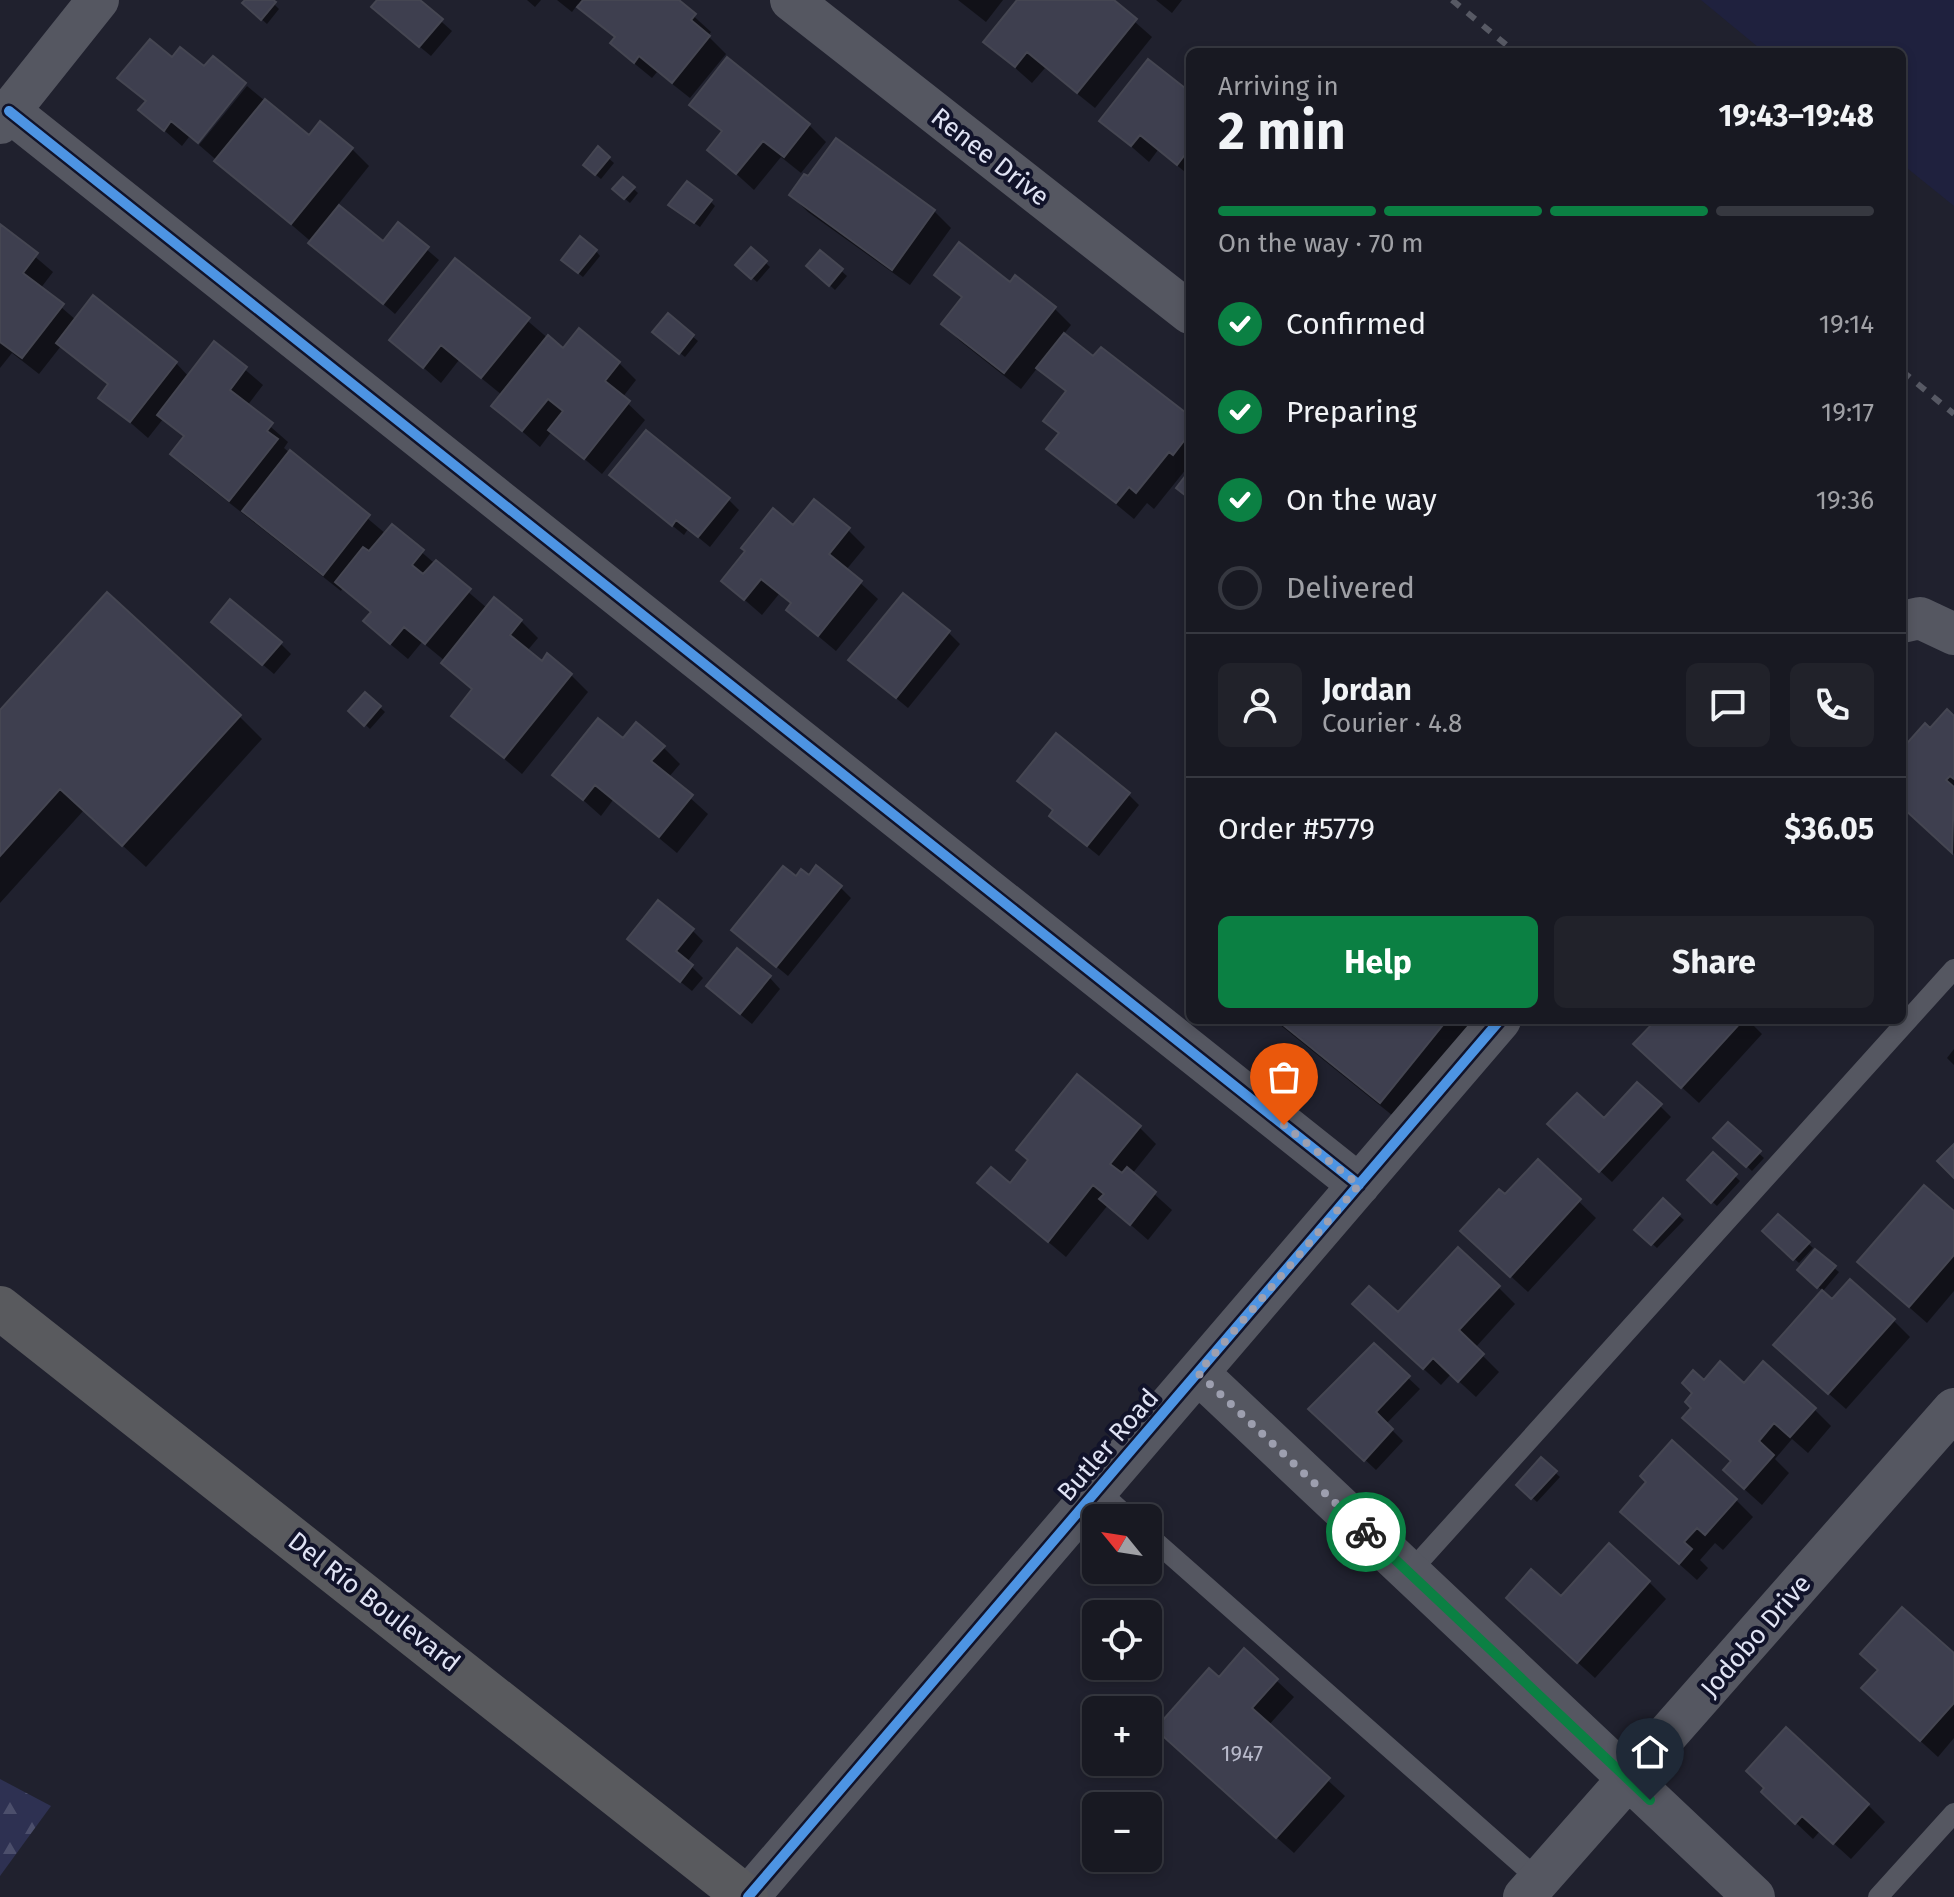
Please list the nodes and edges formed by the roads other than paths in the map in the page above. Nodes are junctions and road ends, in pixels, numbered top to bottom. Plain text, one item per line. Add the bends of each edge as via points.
1 (98, 0) edge
2 (791, 0) edge
3 (5, 117) edge
4 (1186, 310) edge
5 (1906, 621) edge
6 (1954, 634) edge
7 (1954, 969) edge
8 (1906, 1022) edge
9 (1497, 1024) edge
10 (1904, 1024) edge
11 (1359, 1185) junction
12 (0, 1308) edge
13 (1198, 1373) junction
14 (1954, 1409) edge
15 (1098, 1490) junction
16 (1114, 1504) edge
17 (1162, 1548) edge
18 (1409, 1573) junction
19 (1629, 1781) junction
20 (1954, 1813) edge
21 (1532, 1889) edge
22 (747, 1897) edge
23 (1754, 1897) edge
24 (1878, 1897) edge

1 - 3 street
2 - 4 street, Renee Drive
3 - 11 street
5 - 6 street via 1920,618
7 - 8 lane
9 - 11 street, Butler Road
10 - 18 lane
11 - 13 street, Butler Road
12 - 22 main road, Del Río Boulevard
13 - 15 street, Butler Road
13 - 18 street
14 - 19 street, Jodobo Drive
15 - 16 lane
15 - 22 street, Butler Road
17 - 21 lane
18 - 19 street
19 - 21 street, Jodobo Drive
19 - 23 street
20 - 24 lane

